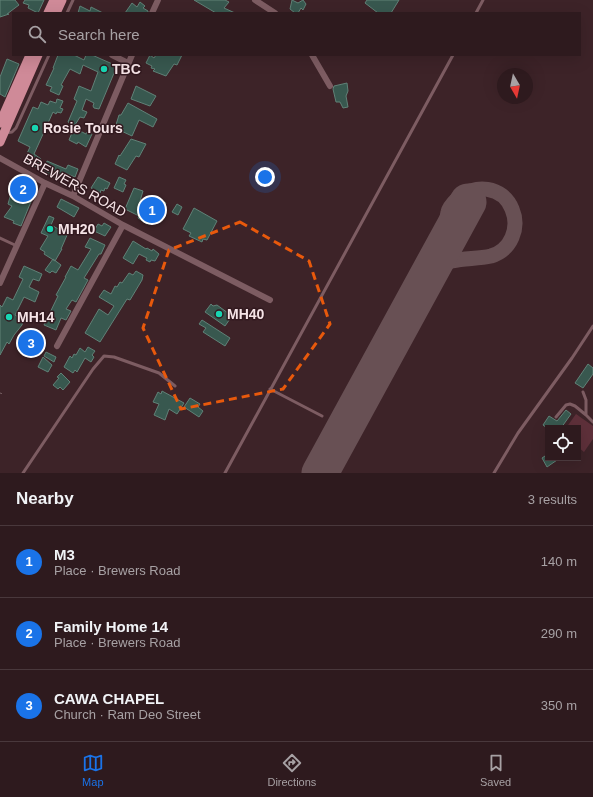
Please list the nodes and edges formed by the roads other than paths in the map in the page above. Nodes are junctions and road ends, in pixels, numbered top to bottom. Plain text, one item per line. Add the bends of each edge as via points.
1 (54, 0) edge
2 (62, 0) edge
3 (73, 0) edge
4 (158, 0) edge
5 (255, 0) edge
6 (483, 0) edge
7 (48, 12) edge
8 (56, 12) edge
9 (67, 12) edge
10 (152, 12) edge
11 (273, 12) edge
12 (477, 12) edge
13 (30, 56) edge
14 (38, 56) edge
15 (49, 56) edge
16 (114, 56) edge
17 (132, 56) edge
18 (313, 56) edge
19 (452, 56) edge
20 (128, 63) junction
21 (330, 86) dead end
22 (0, 123) edge
23 (4, 133) junction
24 (0, 142) edge
25 (0, 158) edge
26 (45, 182) junction
27 (73, 196) junction
28 (123, 225) junction
29 (0, 238) edge
30 (17, 246) junction
31 (0, 283) edge
32 (270, 300) dead end
33 (593, 326) edge
34 (57, 346) dead end
35 (175, 386) dead end
36 (270, 389) junction
37 (583, 392) dead end
38 (586, 415) junction
39 (322, 416) dead end
40 (556, 417) dead end
41 (593, 422) edge
42 (23, 473) edge
43 (225, 473) edge
44 (494, 473) edge

1 - 7 main road
2 - 8 main road
3 - 9 lane
4 - 10 street
5 - 11 street
6 - 12 lane
13 - 22 main road
14 - 23 main road
15 - 23 lane via 16,128 12,132
16 - 20 street
17 - 20 street
18 - 21 street
19 - 36 lane
20 - 27 street
23 - 24 main road
25 - 26 street, BREWERS ROAD
26 - 27 street, BREWERS ROAD
26 - 30 street
27 - 28 street, BREWERS ROAD
28 - 32 street, BREWERS ROAD
28 - 34 street
29 - 30 lane
30 - 31 street
33 - 44 lane
35 - 42 lane via 159,373 104,356
36 - 39 lane
36 - 43 lane
37 - 38 lane
38 - 40 lane via 570,404
38 - 41 lane

